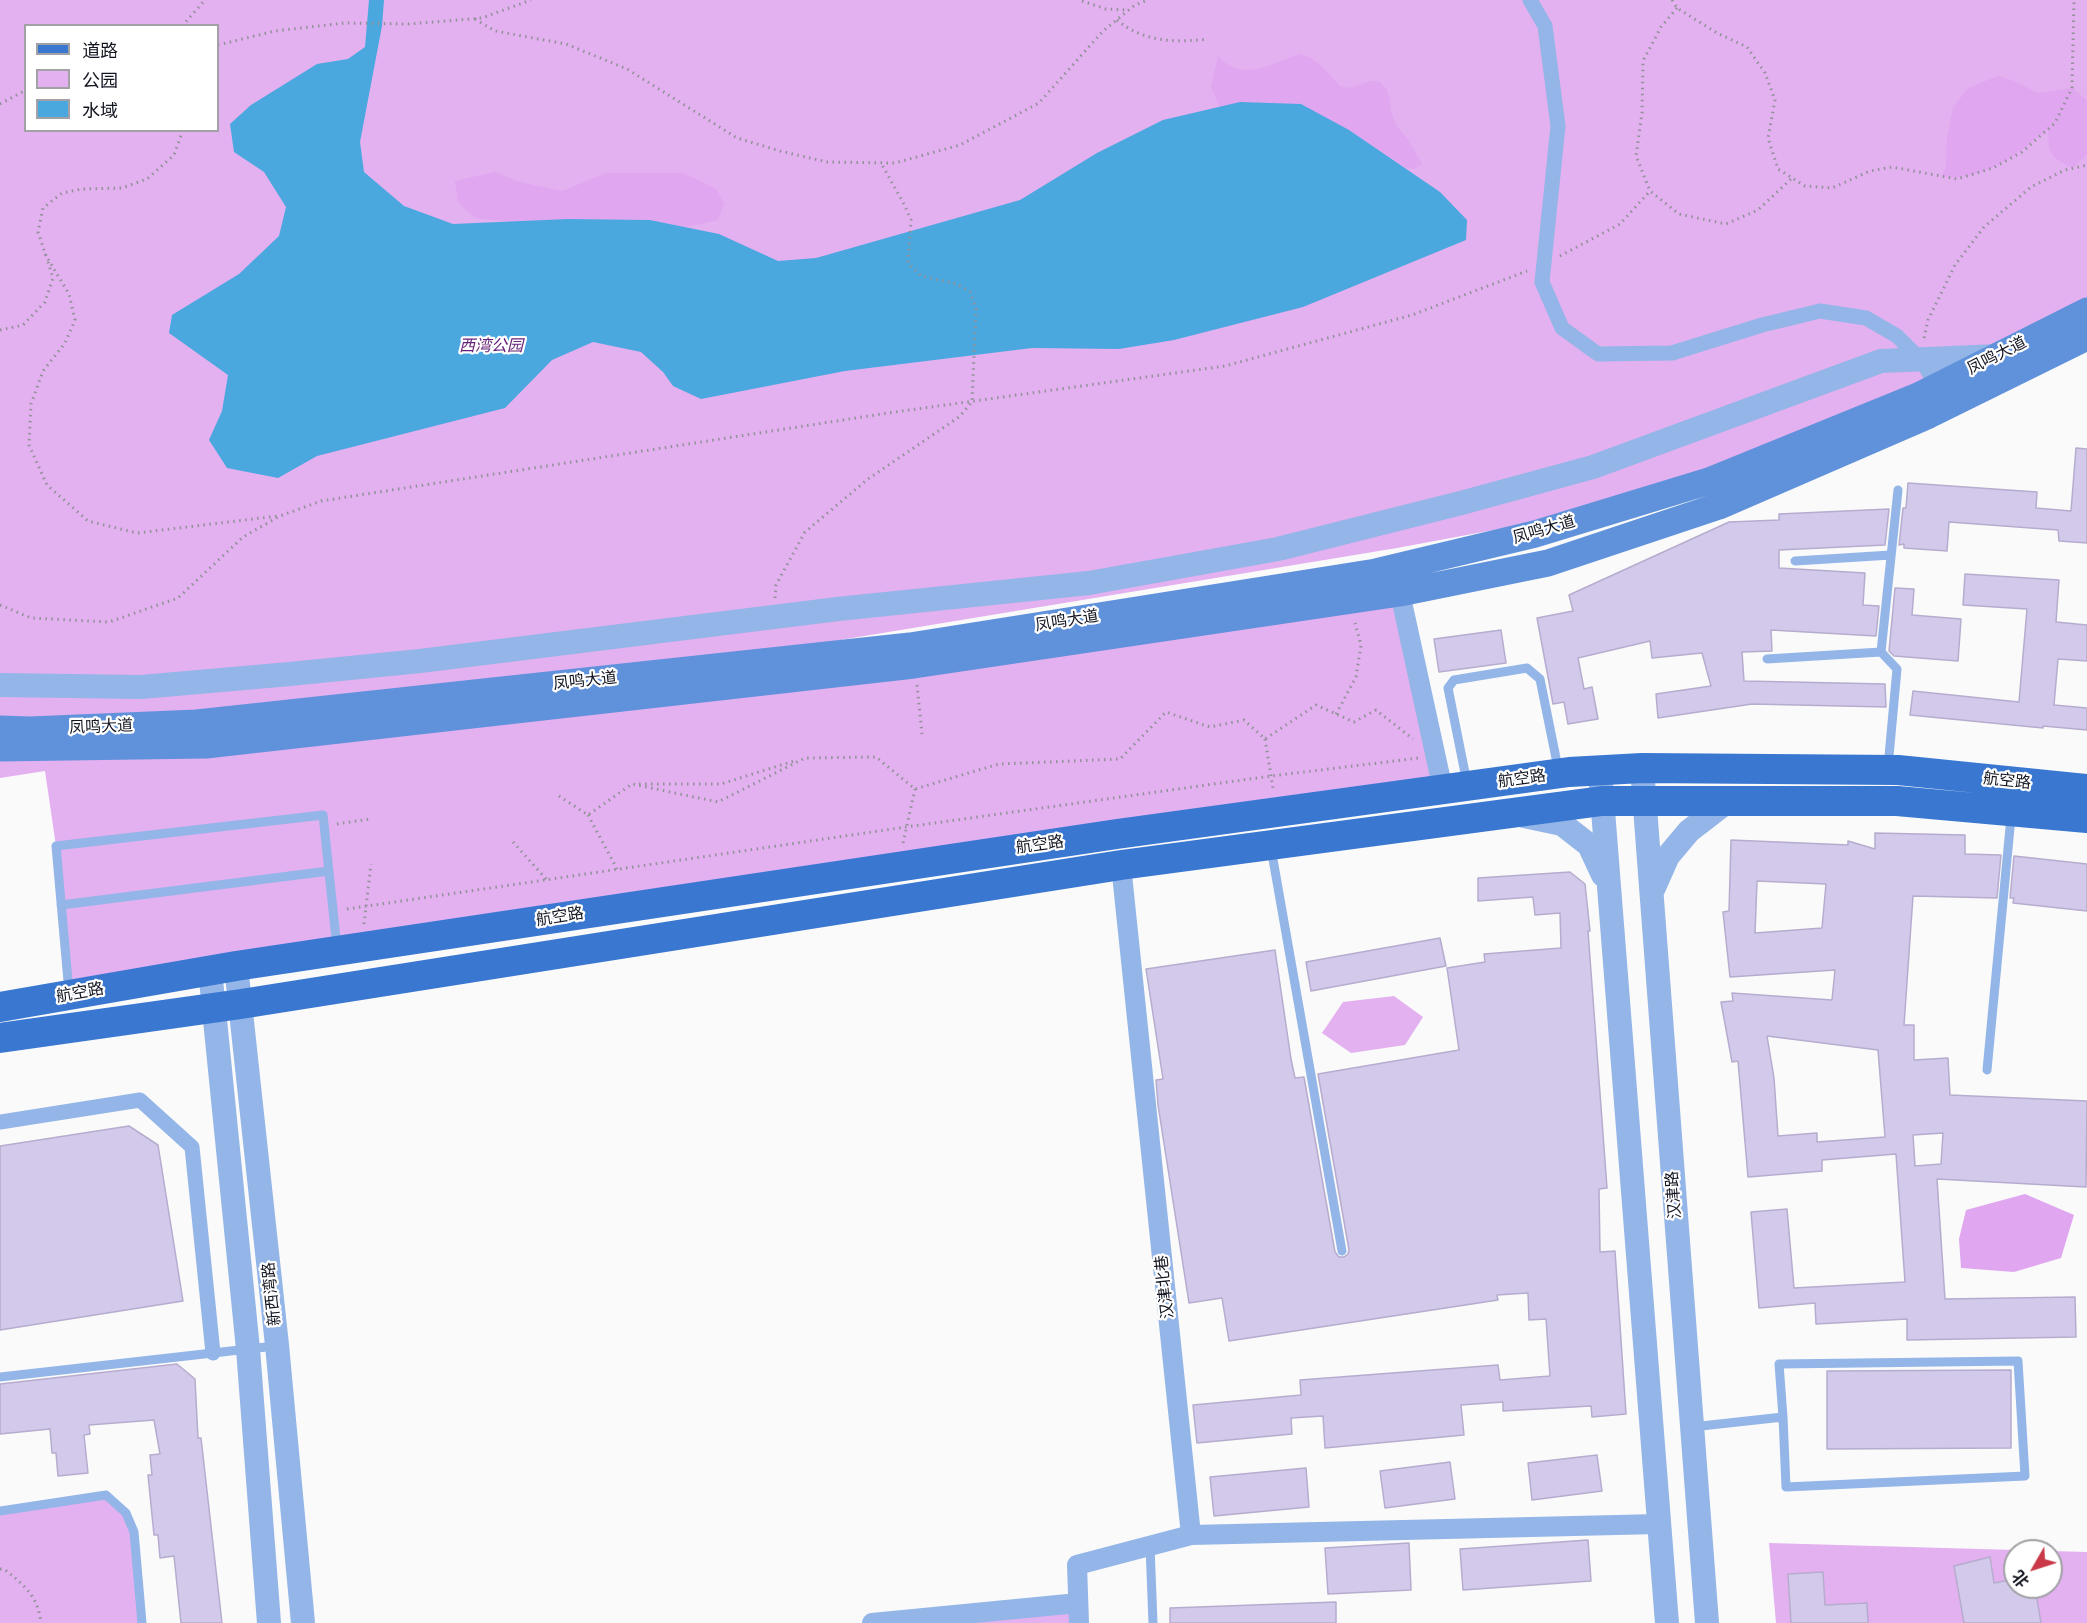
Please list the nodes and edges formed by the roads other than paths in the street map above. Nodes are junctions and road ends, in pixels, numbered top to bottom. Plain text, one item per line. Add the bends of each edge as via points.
1 (1530, 0) edge
2 (2087, 311) edge
3 (2087, 337) edge
4 (1998, 356) junction
5 (1920, 359) junction
6 (1938, 386) junction
7 (1898, 490) dead end
8 (1891, 555) junction
9 (1795, 561) dead end
10 (1400, 593) junction
11 (1881, 652) junction
12 (1767, 659) dead end
13 (0, 685) edge
14 (0, 729) edge
15 (0, 748) edge
16 (1642, 768) junction
17 (1600, 770) junction
18 (1888, 770) junction
19 (1559, 774) junction
20 (1455, 788) junction
21 (2087, 789) edge
22 (1644, 800) junction
23 (1602, 801) junction
24 (1728, 801) junction
25 (2012, 811) junction
26 (1513, 813) junction
27 (2087, 818) edge
28 (1271, 845) junction
29 (1120, 865) junction
30 (329, 871) junction
31 (1609, 889) junction
32 (1651, 894) junction
33 (61, 905) junction
34 (349, 949) junction
35 (223, 968) junction
36 (69, 994) junction
37 (0, 1006) edge
38 (227, 1006) junction
39 (0, 1038) edge
40 (1987, 1070) dead end
41 (0, 1122) edge
42 (1342, 1251) dead end
43 (277, 1345) junction
44 (248, 1349) junction
45 (213, 1353) junction
46 (0, 1377) edge
47 (1783, 1417) junction
48 (1692, 1427) junction
49 (0, 1511) edge
50 (1659, 1524) junction
51 (1191, 1535) junction
52 (1150, 1546) junction
53 (1078, 1603) junction
54 (142, 1623) edge
55 (269, 1623) edge
56 (303, 1623) edge
57 (872, 1623) edge
58 (1079, 1623) edge
59 (1153, 1623) edge
60 (1667, 1623) edge
61 (1707, 1623) edge

1 - 5 street via 1545,26 1558,126 1542,282 1562,328 1598,354 1672,353 1820,311 1866,318 1897,336
2 - 4 main road, 凤鸣大道
3 - 10 main road, 凤鸣大道 via 1929,415 1719,506 1548,563
4 - 5 street
4 - 6 main road, 凤鸣大道
5 - 6 street
5 - 13 street via 1881,360 1593,467 1461,503 1278,549 1089,583 290,674 141,687
6 - 14 main road, 凤鸣大道 via 1709,481 1535,534 1376,572 910,646 197,723
7 - 8 lane
8 - 9 lane
8 - 11 lane
10 - 15 main road, 凤鸣大道 via 914,665 206,745
10 - 20 street via 1435,756
11 - 12 lane
11 - 18 lane via 1897,669
16 - 17 main road, 航空路
16 - 18 main road, 航空路
16 - 22 street, 汉津路
17 - 19 main road, 航空路
17 - 23 street
18 - 21 main road, 航空路
19 - 20 main road, 航空路
19 - 20 lane via 1540,679 1527,668 1454,680 1448,688
20 - 34 main road, 航空路
22 - 23 main road, 航空路
22 - 24 main road, 航空路
22 - 32 street, 汉津路
23 - 26 main road, 航空路
23 - 31 street
24 - 25 main road, 航空路 via 1897,801
24 - 32 street via 1689,831 1668,856
25 - 27 main road, 航空路
25 - 40 lane
26 - 28 main road, 航空路
26 - 31 street via 1562,824 1589,845
28 - 29 main road, 航空路
28 - 42 lane
29 - 38 main road, 航空路
29 - 51 street, 汉津北巷
30 - 33 lane
30 - 33 lane via 323,814 56,846
30 - 34 lane via 333,911
31 - 50 street
32 - 48 street, 汉津路
33 - 36 lane
34 - 35 main road, 航空路
35 - 36 main road, 航空路
35 - 38 street, 新西湾路
36 - 37 main road, 航空路
38 - 39 main road, 航空路
38 - 43 street, 新西湾路
38 - 44 street, 新西湾路
41 - 45 street via 140,1100 192,1147
43 - 44 lane
43 - 56 street, 新西湾路
44 - 45 lane
44 - 55 street, 新西湾路
45 - 46 lane
47 - 47 lane via 1786,1487 2025,1476 2018,1361 1779,1364
47 - 48 lane
48 - 61 street, 汉津路
49 - 54 lane via 106,1495 126,1513 134,1532
50 - 51 street
50 - 60 street
51 - 52 street
52 - 53 street via 1077,1565
52 - 59 lane
53 - 57 street
53 - 58 street

